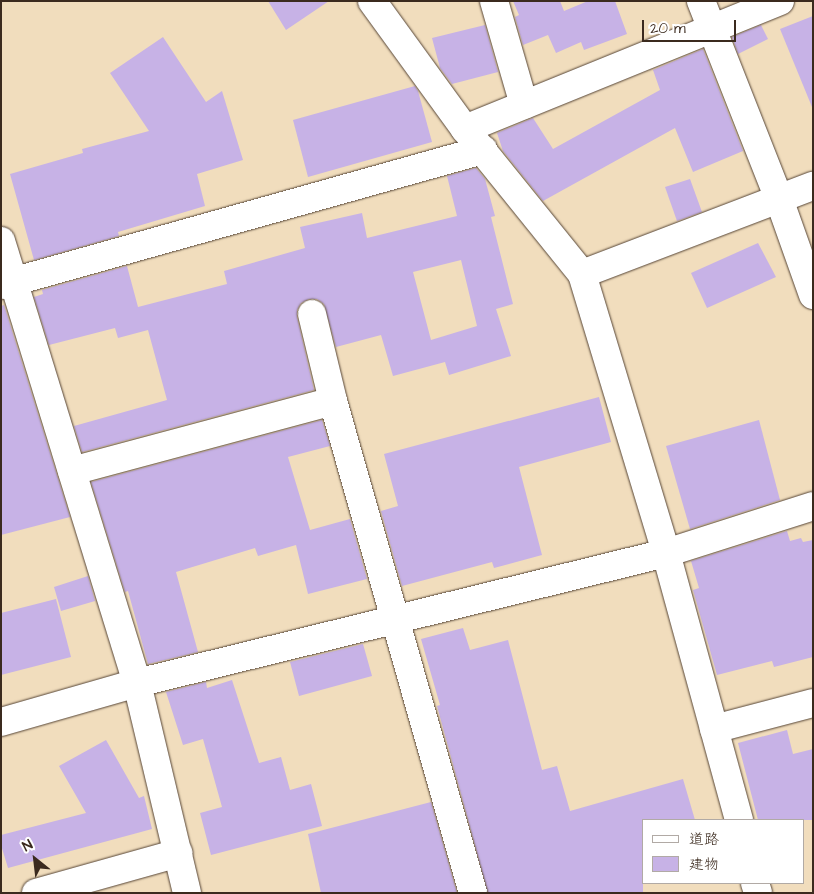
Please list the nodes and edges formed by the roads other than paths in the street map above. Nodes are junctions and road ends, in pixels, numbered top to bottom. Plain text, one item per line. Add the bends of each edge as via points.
1 (372, 1) edge
2 (494, 1) edge
3 (701, 1) edge
4 (780, 1) edge
5 (712, 29) junction
6 (524, 105) junction
7 (466, 129) junction
8 (482, 150) junction
9 (813, 186) edge
10 (779, 199) junction
11 (1, 241) edge
12 (582, 274) junction
13 (7, 283) edge
14 (813, 295) edge
15 (312, 314) dead end
16 (333, 401) junction
17 (72, 471) junction
18 (813, 506) edge
19 (666, 552) junction
20 (396, 619) junction
21 (138, 683) junction
22 (813, 703) edge
23 (1, 722) edge
24 (714, 729) junction
25 (739, 819) edge
26 (178, 853) junction
27 (36, 893) edge
28 (187, 893) edge
29 (473, 893) edge

1 - 7 street
2 - 6 street
3 - 5 street
4 - 5 street
5 - 6 street
5 - 10 street
6 - 7 street
7 - 8 street
8 - 12 street
8 - 13 street
9 - 10 street
10 - 12 street
10 - 14 street
11 - 13 street
12 - 19 street
13 - 17 street
15 - 16 street
16 - 17 street
16 - 20 street
17 - 21 street
18 - 19 street
19 - 20 street
19 - 24 street
20 - 21 street
20 - 29 street
21 - 23 street
21 - 26 street
22 - 24 street
24 - 25 street
26 - 27 street
26 - 28 street

